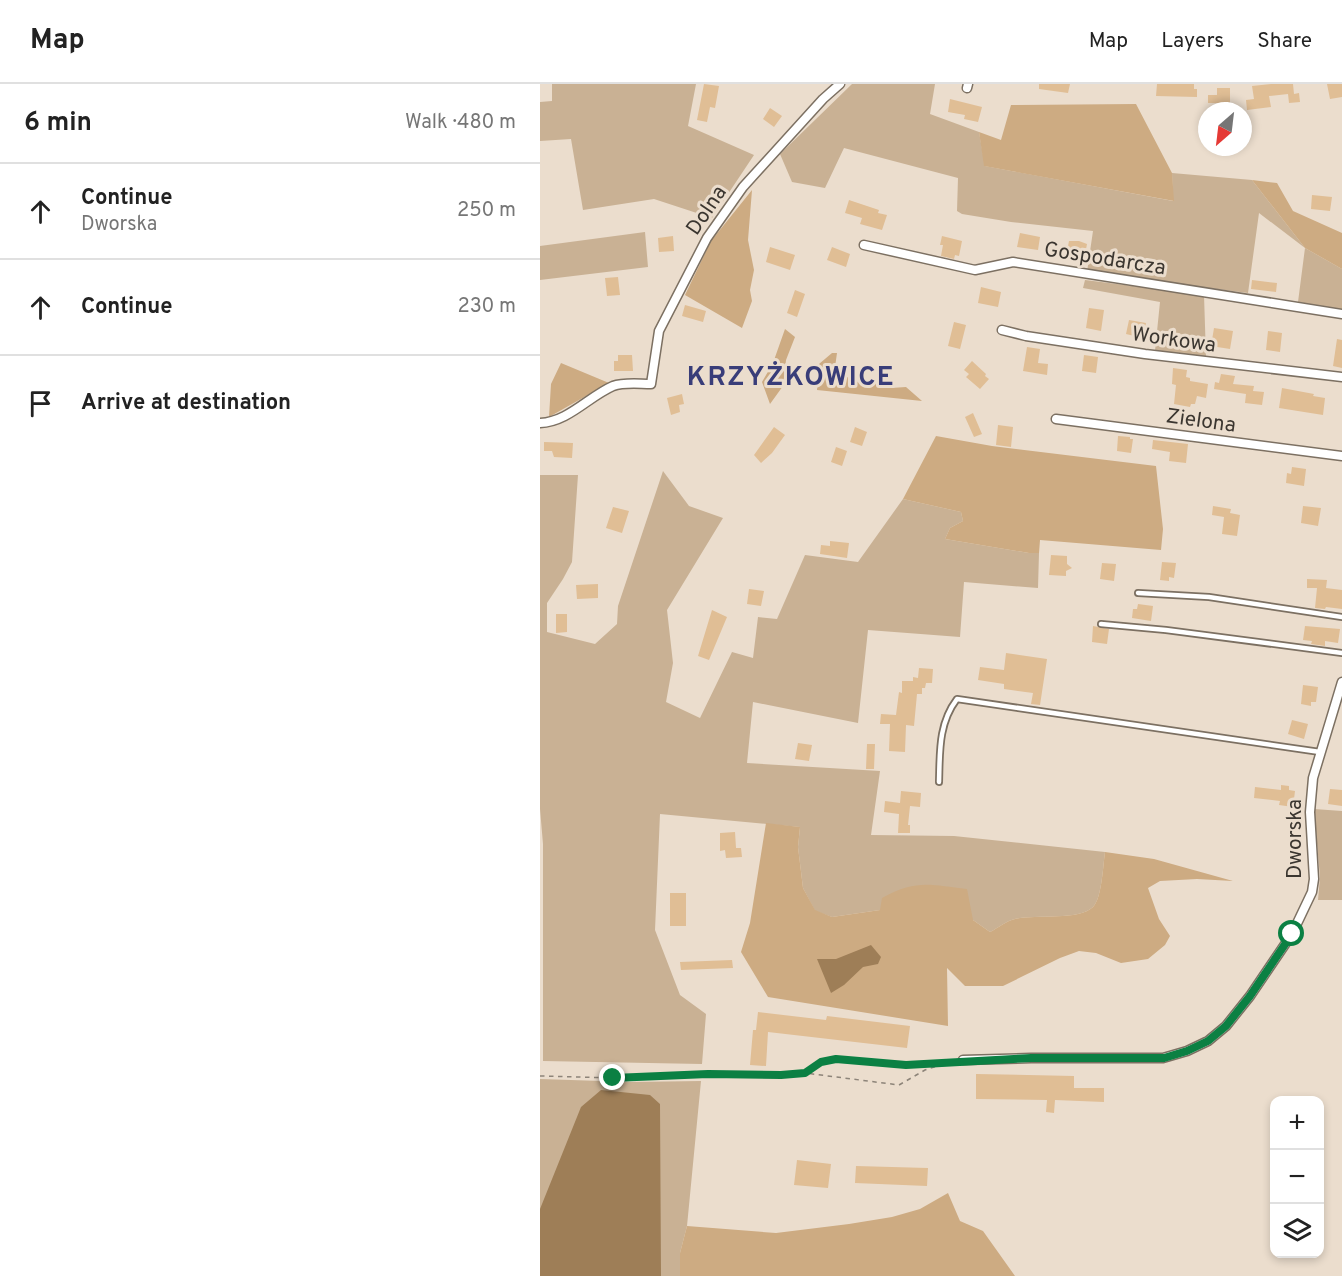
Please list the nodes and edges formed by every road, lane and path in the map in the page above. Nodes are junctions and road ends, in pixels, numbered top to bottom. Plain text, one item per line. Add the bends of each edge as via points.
1 (840, 84) edge
2 (864, 245) dead end
3 (1342, 314) edge
4 (1002, 330) dead end
5 (1342, 377) edge
6 (1056, 419) dead end
7 (540, 423) edge
8 (1342, 456) edge
9 (1138, 593) dead end
10 (1342, 617) edge
11 (1101, 624) dead end
12 (1342, 653) edge
13 (1342, 682) edge
14 (1320, 752) junction
15 (939, 782) dead end
16 (963, 1060) joint
17 (937, 1064) junction
18 (805, 1073) junction
19 (540, 1076) edge

1 - 7 street, Dolna via 743,187 707,238 659,331 651,384 615,385 568,414
2 - 3 street, Gospodarcza via 975,270 1013,262
4 - 5 street, Workowa via 1145,354
6 - 8 street, Zielona
9 - 10 lane via 1209,597
11 - 12 lane
13 - 14 street, Dworska
14 - 15 lane via 957,699 948,711 940,739
14 - 16 street, Dworska via 1312,778 1310,812 1312,892 1292,934 1226,1026 1208,1041 1164,1058
16 - 17 path
17 - 18 path via 836,1059 821,1062
17 - 18 path via 899,1085
18 - 19 path

